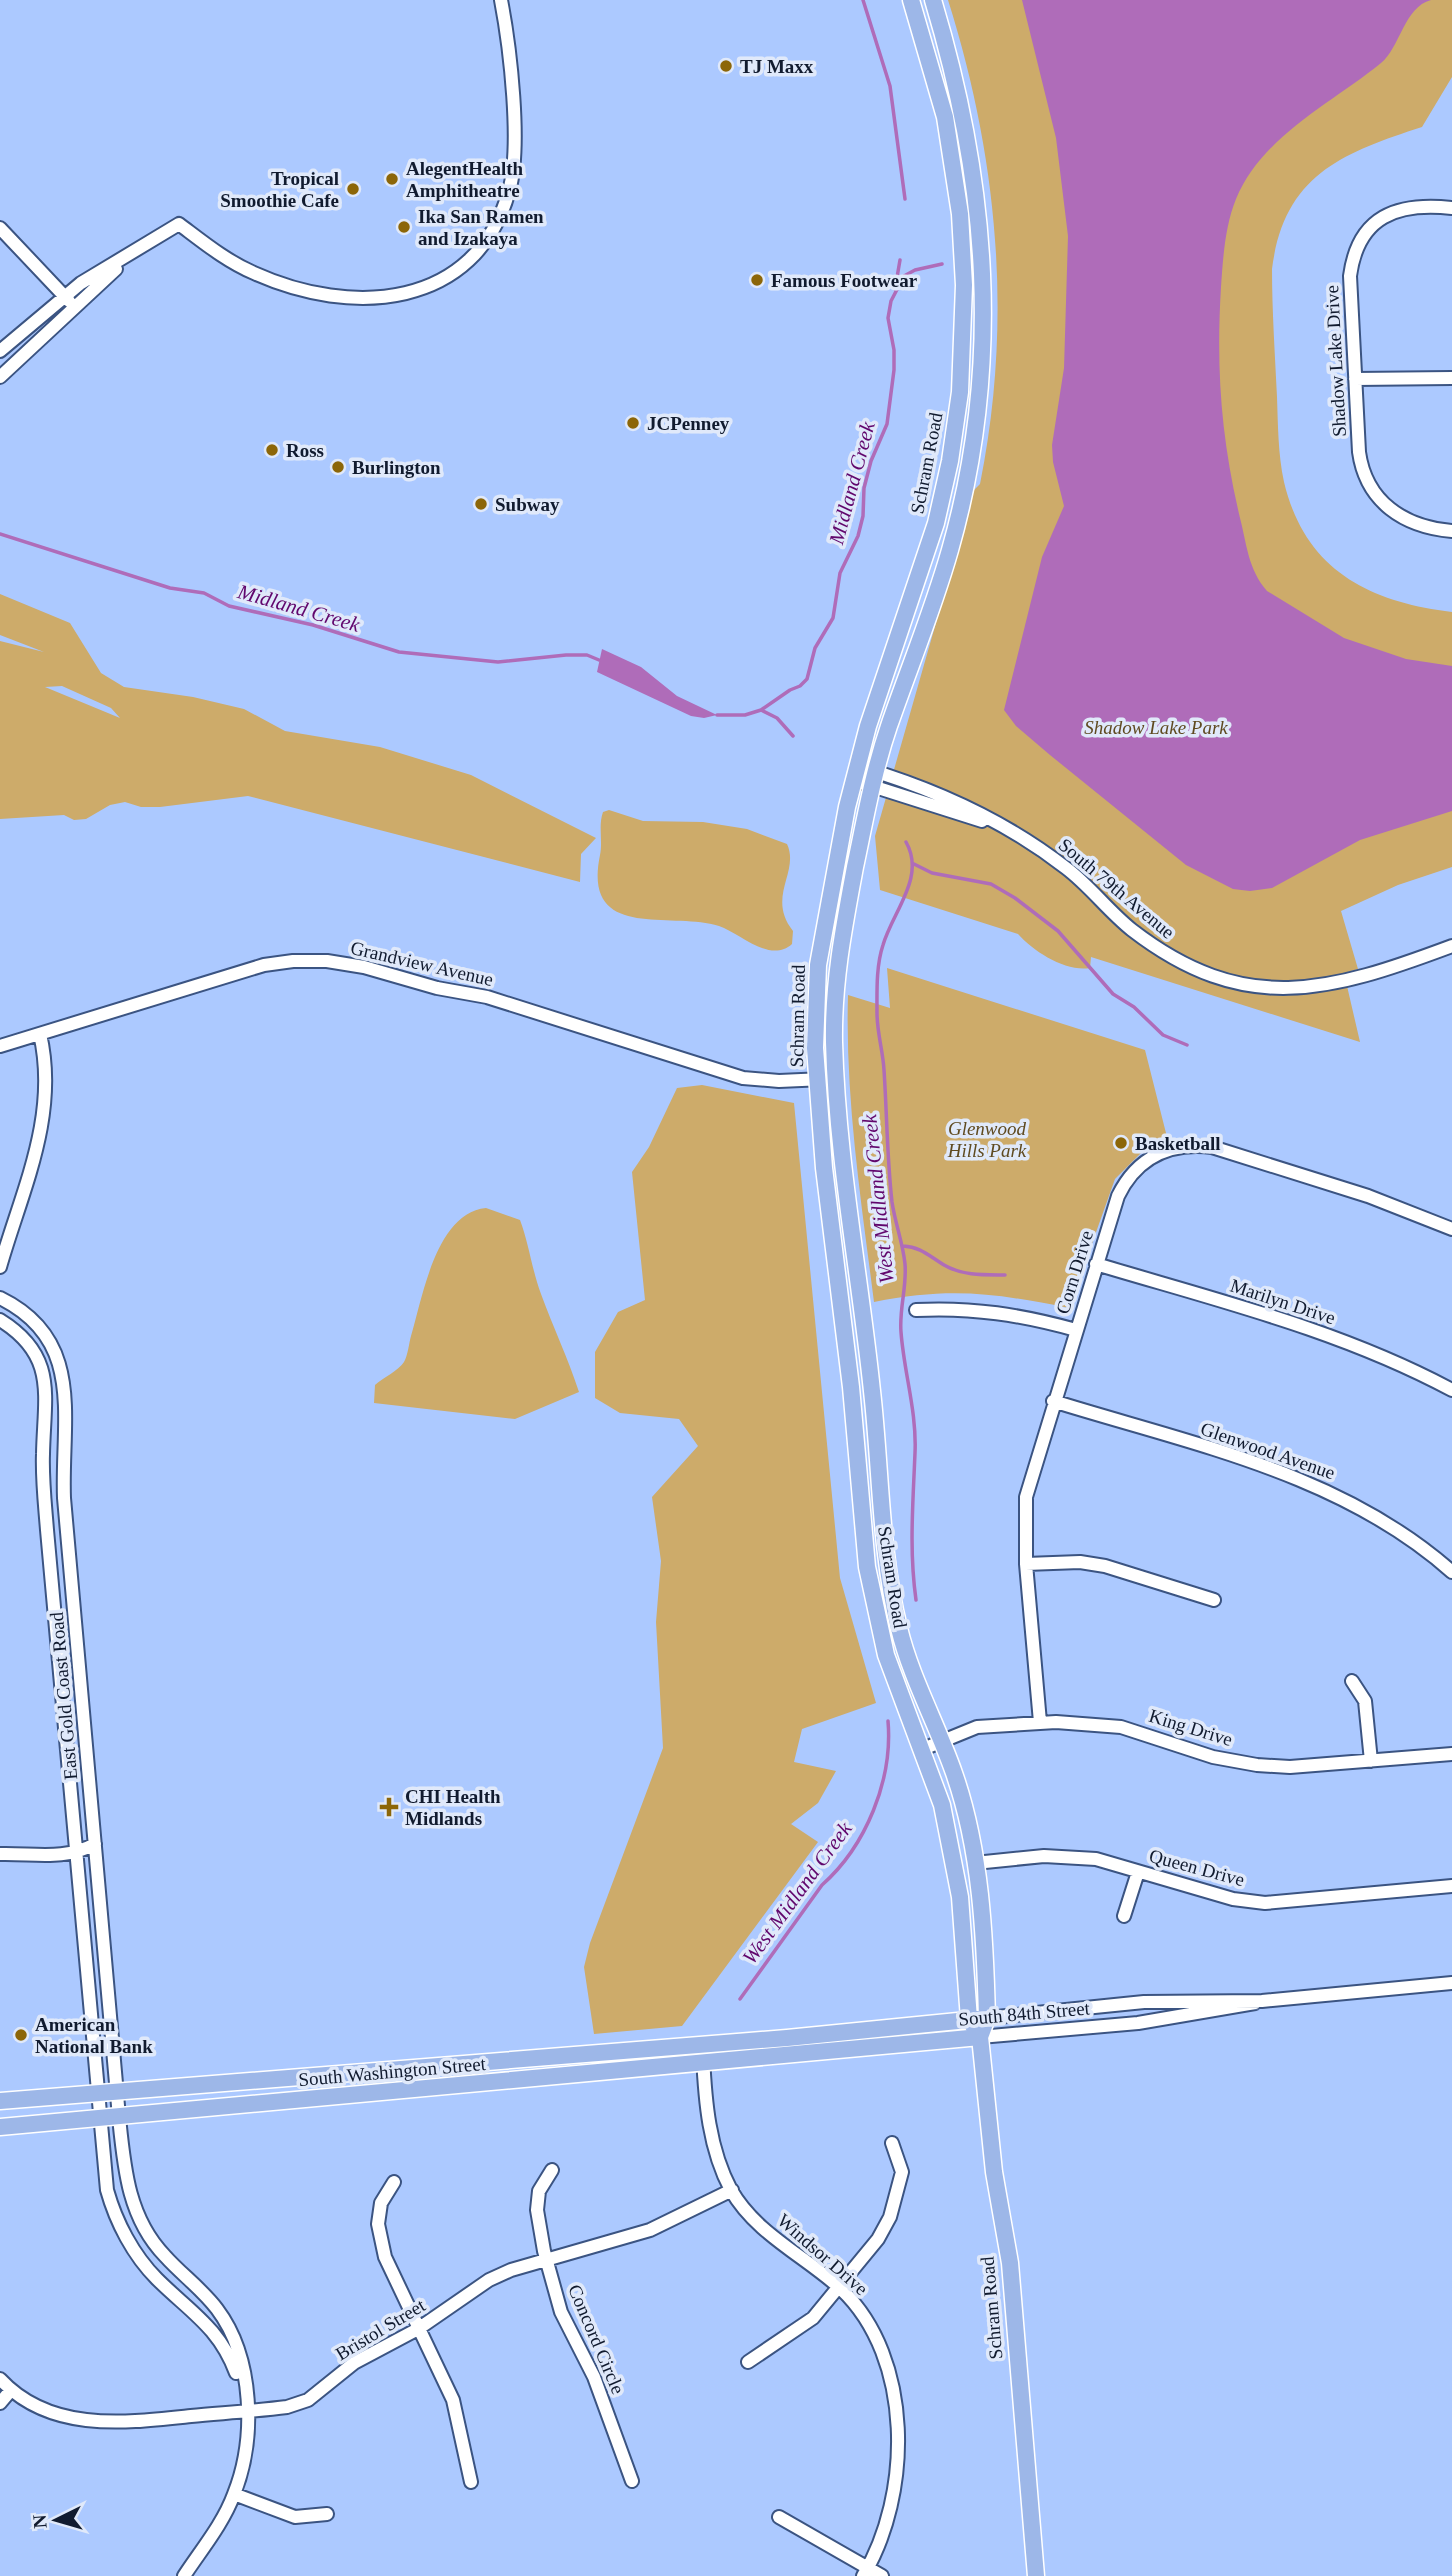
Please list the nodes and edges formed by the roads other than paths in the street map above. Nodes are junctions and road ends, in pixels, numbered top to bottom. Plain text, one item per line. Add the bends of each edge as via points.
1 (495, 0) edge
2 (501, 0) edge
3 (911, 0) edge
4 (933, 0) edge
5 (505, 36) junction
6 (1452, 208) edge
7 (0, 228) edge
8 (135, 253) junction
9 (64, 296) junction
10 (74, 307) junction
11 (0, 351) edge
12 (0, 377) edge
13 (1452, 378) edge
14 (1355, 379) junction
15 (1452, 531) edge
16 (855, 773) junction
17 (874, 779) junction
18 (1452, 946) edge
19 (40, 1034) junction
20 (0, 1046) edge
21 (836, 1078) junction
22 (817, 1079) junction
23 (1452, 1229) edge
24 (1096, 1264) junction
25 (0, 1267) edge
26 (0, 1298) edge
27 (915, 1310) dead end
28 (0, 1320) edge
29 (1076, 1329) junction
30 (1452, 1390) edge
31 (1053, 1401) junction
32 (67, 1528) junction
33 (47, 1530) junction
34 (1026, 1564) junction
35 (1452, 1572) edge
36 (1214, 1600) dead end
37 (1352, 1681) dead end
38 (1040, 1722) junction
39 (941, 1741) junction
40 (923, 1749) junction
41 (1452, 1754) edge
42 (1371, 1761) junction
43 (95, 1844) junction
44 (0, 1854) edge
45 (77, 1854) junction
46 (97, 1859) junction
47 (975, 1863) junction
48 (1138, 1871) junction
49 (1452, 1886) edge
50 (1124, 1916) dead end
51 (1452, 1983) edge
52 (1262, 2001) junction
53 (987, 2018) junction
54 (969, 2019) junction
55 (980, 2037) junction
56 (786, 2038) joint
57 (702, 2045) junction
58 (788, 2055) joint
59 (703, 2062) junction
60 (117, 2093) junction
61 (97, 2095) junction
62 (43, 2099) junction
63 (0, 2101) edge
64 (0, 2109) edge
65 (119, 2117) junction
66 (99, 2119) junction
67 (0, 2127) edge
68 (892, 2143) dead end
69 (552, 2170) dead end
70 (394, 2182) dead end
71 (732, 2190) junction
72 (546, 2259) junction
73 (839, 2288) junction
74 (418, 2329) junction
75 (748, 2362) dead end
76 (0, 2379) edge
77 (10, 2390) junction
78 (0, 2403) edge
79 (246, 2411) junction
80 (632, 2481) dead end
81 (471, 2482) dead end
82 (234, 2494) junction
83 (327, 2514) dead end
84 (779, 2518) dead end
85 (866, 2572) edge
86 (184, 2576) edge
87 (882, 2576) edge
88 (1036, 2576) edge

1 - 5 street
2 - 5 street
3 - 16 main road, Schram Road via 945,117 960,214 964,285 960,380 950,461 936,523
4 - 17 main road, Schram Road via 957,84 978,202 983,350 975,428 957,523
5 - 8 street via 513,134 510,189 484,243 445,278 394,298 336,296 256,274 178,224
6 - 14 street, Shadow Lake Drive via 1403,208 1380,219 1362,237 1350,276
7 - 9 street
8 - 9 street
8 - 10 street
9 - 10 street
9 - 11 street
10 - 12 street
13 - 14 street
14 - 15 street, Shadow Lake Drive via 1360,465 1375,495 1410,523
16 - 17 street, South 79th Avenue
16 - 22 main road, Schram Road via 818,965 814,1017
17 - 18 street, South 79th Avenue via 1003,827 1066,868 1164,953 1221,978 1273,989 1317,988 1361,978
17 - 21 main road, Schram Road via 835,980
19 - 20 street, Grandview Avenue
19 - 22 street, Grandview Avenue via 264,965 327,961 487,996 743,1078
19 - 25 street via 46,1073 44,1121
21 - 22 street, Grandview Avenue
21 - 39 main road, Schram Road via 890,1581 906,1654
22 - 40 main road, Schram Road via 869,1578 886,1655
23 - 24 street, Corn Drive via 1368,1196 1212,1147 1180,1146 1143,1162 1125,1181
24 - 29 street, Corn Drive
24 - 30 street, Marilyn Drive via 1321,1332 1407,1366
26 - 32 street, East Gold Coast Road via 20,1309 46,1334 58,1354 66,1405 62,1450
27 - 29 street via 994,1311
28 - 33 street, East Gold Coast Road via 32,1349 45,1380
29 - 31 street, Corn Drive
31 - 34 street, Corn Drive via 1026,1497
31 - 35 street, Glenwood Avenue via 1330,1491 1401,1532
32 - 33 street
32 - 43 street, East Gold Coast Road
33 - 45 street, East Gold Coast Road
34 - 36 street via 1105,1566
34 - 38 street, Corn Drive
37 - 42 street via 1365,1701
38 - 39 street, King Drive via 977,1727
38 - 42 street, King Drive via 1121,1727 1213,1757 1257,1765
39 - 40 street, King Drive
39 - 47 main road, Schram Road via 962,1801
40 - 54 main road, Schram Road via 955,1862
41 - 42 street, King Drive
43 - 45 street
43 - 46 street, East Gold Coast Road
44 - 45 street
45 - 46 street
45 - 61 street, East Gold Coast Road
46 - 60 street, East Gold Coast Road
47 - 48 street, Queen Drive via 1085,1857
47 - 53 main road, Schram Road
48 - 49 street, Queen Drive via 1233,1899 1265,1903
48 - 50 street
51 - 52 street, South 84th Street
52 - 53 street, South 84th Street via 1144,2002
52 - 55 street, South 84th Street via 1138,2023
53 - 54 main road, South 84th Street
53 - 55 main road, Schram Road
54 - 55 main road, Schram Road
54 - 56 main road, South 84th Street
55 - 58 main road, South 84th Street
55 - 88 main road, Schram Road via 994,2172 1010,2263
56 - 57 main road, South Washington Street
57 - 59 street, Windsor Drive
57 - 60 main road, South Washington Street
58 - 59 main road, South Washington Street
59 - 65 main road, South Washington Street
59 - 71 street, Windsor Drive via 713,2145
60 - 61 main road, South Washington Street
60 - 65 street, East Gold Coast Road
61 - 62 main road, South Washington Street
61 - 66 street, East Gold Coast Road
62 - 63 main road, South Washington Street
62 - 64 main road via 32,2106
65 - 66 main road, South Washington Street
65 - 79 street, East Gold Coast Road via 127,2181 137,2214 164,2256 223,2319 241,2365
66 - 67 main road, South Washington Street
66 - 79 street, East Gold Coast Road via 104,2176 118,2222 143,2263 220,2341 231,2359
68 - 73 street via 902,2172 890,2217
69 - 72 street, Concord Circle via 539,2191 537,2210
70 - 74 street via 381,2203 378,2224 385,2258
71 - 72 street, Bristol Street via 650,2230
71 - 73 street, Windsor Drive via 771,2236
72 - 74 street, Bristol Street via 489,2280
72 - 80 street, Concord Circle via 561,2312 594,2377
73 - 75 street via 813,2318
73 - 85 street, Windsor Drive via 878,2342 896,2419 897,2490 882,2541
74 - 79 street, Bristol Street via 354,2363 308,2400
74 - 81 street via 453,2400
76 - 77 street, Bristol Street
77 - 78 street
77 - 79 street, Bristol Street via 59,2415 105,2423
79 - 82 street via 246,2444
82 - 83 street via 295,2516
82 - 86 street
84 - 85 street
85 - 87 street

